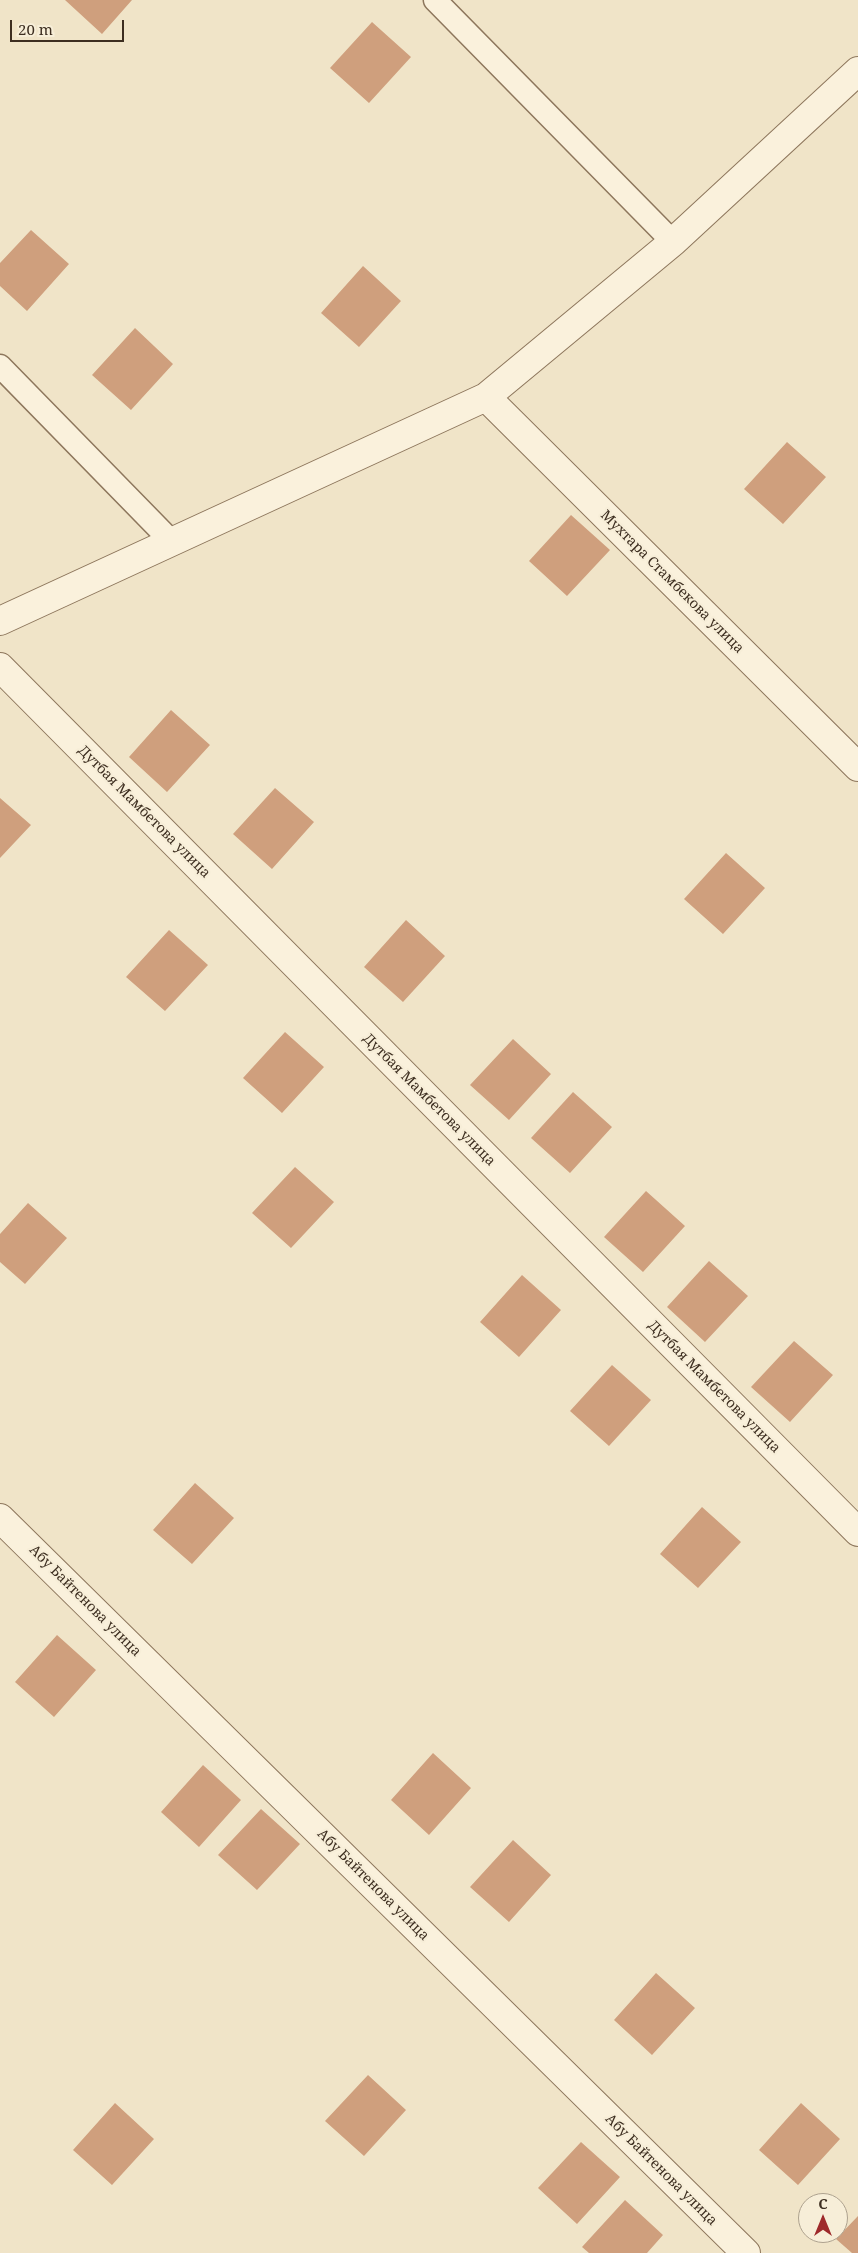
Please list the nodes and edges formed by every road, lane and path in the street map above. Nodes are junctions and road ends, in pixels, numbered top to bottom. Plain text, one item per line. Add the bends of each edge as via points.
1 (435, 0) edge
2 (858, 71) edge
3 (673, 242) junction
4 (0, 366) edge
5 (486, 397) junction
6 (172, 542) junction
7 (0, 621) edge
8 (0, 667) edge
9 (858, 767) edge
10 (0, 1518) edge
11 (858, 1532) edge
12 (746, 2253) edge

1 - 3 lane
2 - 3 street
3 - 5 street
4 - 6 lane
5 - 6 street
5 - 9 street, Мухтара Стамбекова улица
6 - 7 street
8 - 11 street, Дутбая Мамбетова улица
10 - 12 street, Абу Байтенова улица

